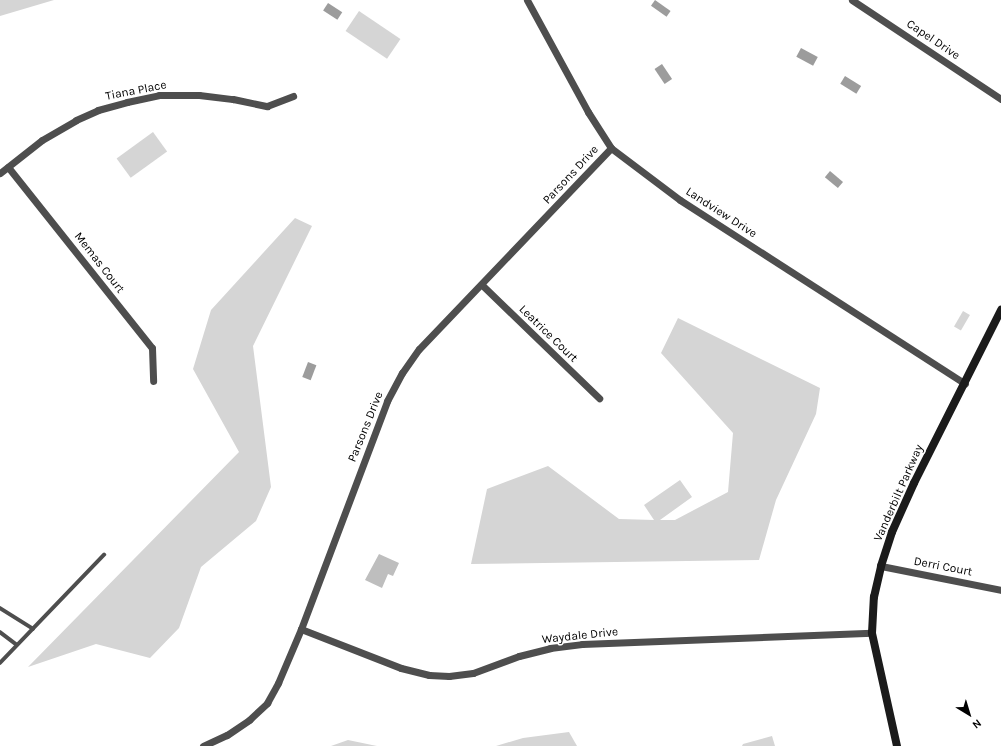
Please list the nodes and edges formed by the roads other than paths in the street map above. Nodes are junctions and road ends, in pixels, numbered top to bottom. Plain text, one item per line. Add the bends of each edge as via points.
1 (527, 0) edge
2 (852, 0) edge
3 (293, 96) dead end
4 (1001, 99) edge
5 (611, 148) junction
6 (8, 167) junction
7 (0, 173) edge
8 (482, 285) junction
9 (1001, 310) edge
10 (153, 381) dead end
11 (964, 384) junction
12 (599, 398) dead end
13 (104, 555) dead end
14 (881, 566) junction
15 (1001, 590) edge
16 (0, 608) edge
17 (33, 629) junction
18 (301, 629) junction
19 (0, 632) edge
20 (872, 633) junction
21 (17, 645) junction
22 (0, 656) edge
23 (3, 659) junction
24 (0, 663) edge
25 (203, 746) edge
26 (897, 746) edge

1 - 5 street, Landview Drive via 588,112
2 - 4 street, Capel Drive
3 - 6 street, Tiana Place via 267,106 199,95 159,95 127,102 98,110 76,120 42,140
5 - 8 street, Parsons Drive
5 - 11 street, Landview Drive via 680,200
6 - 7 street, Tiana Place
6 - 10 street, Memas Court via 152,348
8 - 12 street, Leatrice Court
8 - 18 street, Parsons Drive via 419,349 387,401
9 - 11 main road, Vanderbilt Parkway
11 - 14 main road, Vanderbilt Parkway via 914,483 892,532
13 - 17 lane
14 - 15 street, Derri Court
14 - 20 main road, Vanderbilt Parkway via 874,597
16 - 17 lane
17 - 21 lane
18 - 20 street, Waydale Drive via 401,668 428,675 449,676 473,673 550,648 582,644
18 - 25 street, Parsons Drive via 267,702 249,720 227,735
19 - 21 lane
20 - 26 main road, Vanderbilt Parkway
21 - 23 lane
22 - 23 lane
23 - 24 lane

